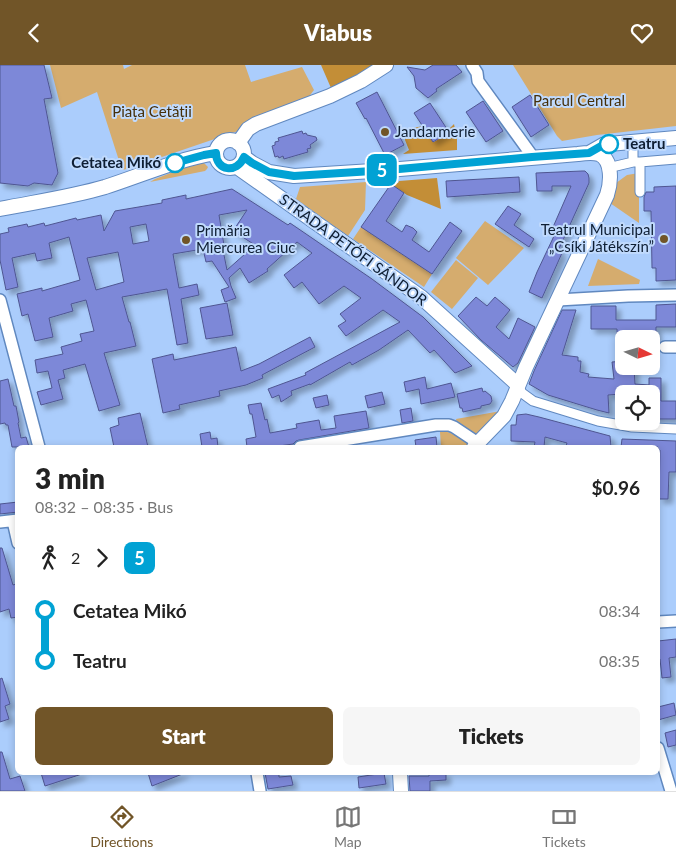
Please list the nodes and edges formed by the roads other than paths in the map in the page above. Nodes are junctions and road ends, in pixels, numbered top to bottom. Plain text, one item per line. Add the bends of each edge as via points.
1 (386, 65) edge
2 (472, 65) edge
3 (676, 139) edge
4 (238, 143) junction
5 (634, 146) dead end
6 (216, 153) junction
7 (589, 153) junction
8 (532, 157) junction
9 (676, 159) edge
10 (240, 162) junction
11 (636, 162) junction
12 (612, 167) dead end
13 (294, 176) junction
14 (640, 192) dead end
15 (0, 199) edge
16 (36, 202) junction
17 (286, 202) junction
18 (0, 209) edge
19 (676, 295) edge
20 (0, 300) edge
21 (558, 300) junction
22 (518, 385) junction
23 (676, 429) edge
24 (38, 445) edge
25 (313, 445) edge
26 (476, 445) edge
27 (15, 521) edge
28 (0, 522) edge
29 (676, 621) edge
30 (660, 622) edge
31 (660, 755) edge
32 (257, 775) edge
33 (400, 775) edge
34 (260, 791) edge
35 (401, 791) edge
36 (670, 791) edge

1 - 4 street via 330,96 256,124
2 - 8 street via 478,81
3 - 7 street via 609,144
4 - 6 street via 224,142
4 - 10 street via 243,150
5 - 11 street
6 - 10 street via 220,165 228,169
6 - 16 street via 103,187
7 - 8 street
7 - 21 street via 606,160 609,190
8 - 13 street
9 - 11 street
10 - 13 street
10 - 17 street, STRADA PETŐFI SÁNDOR
11 - 12 street
11 - 14 street
13 - 17 street via 286,187
15 - 16 street
16 - 18 street
17 - 22 street, STRADA PETŐFI SÁNDOR via 421,297
19 - 21 street
20 - 24 street
21 - 22 street
22 - 23 street, STRADA PETŐFI SÁNDOR via 522,393 533,401 598,421
22 - 26 street via 504,416
25 - 26 street via 444,425 454,427
27 - 28 street
29 - 30 street
31 - 36 street
32 - 34 street
33 - 35 street

